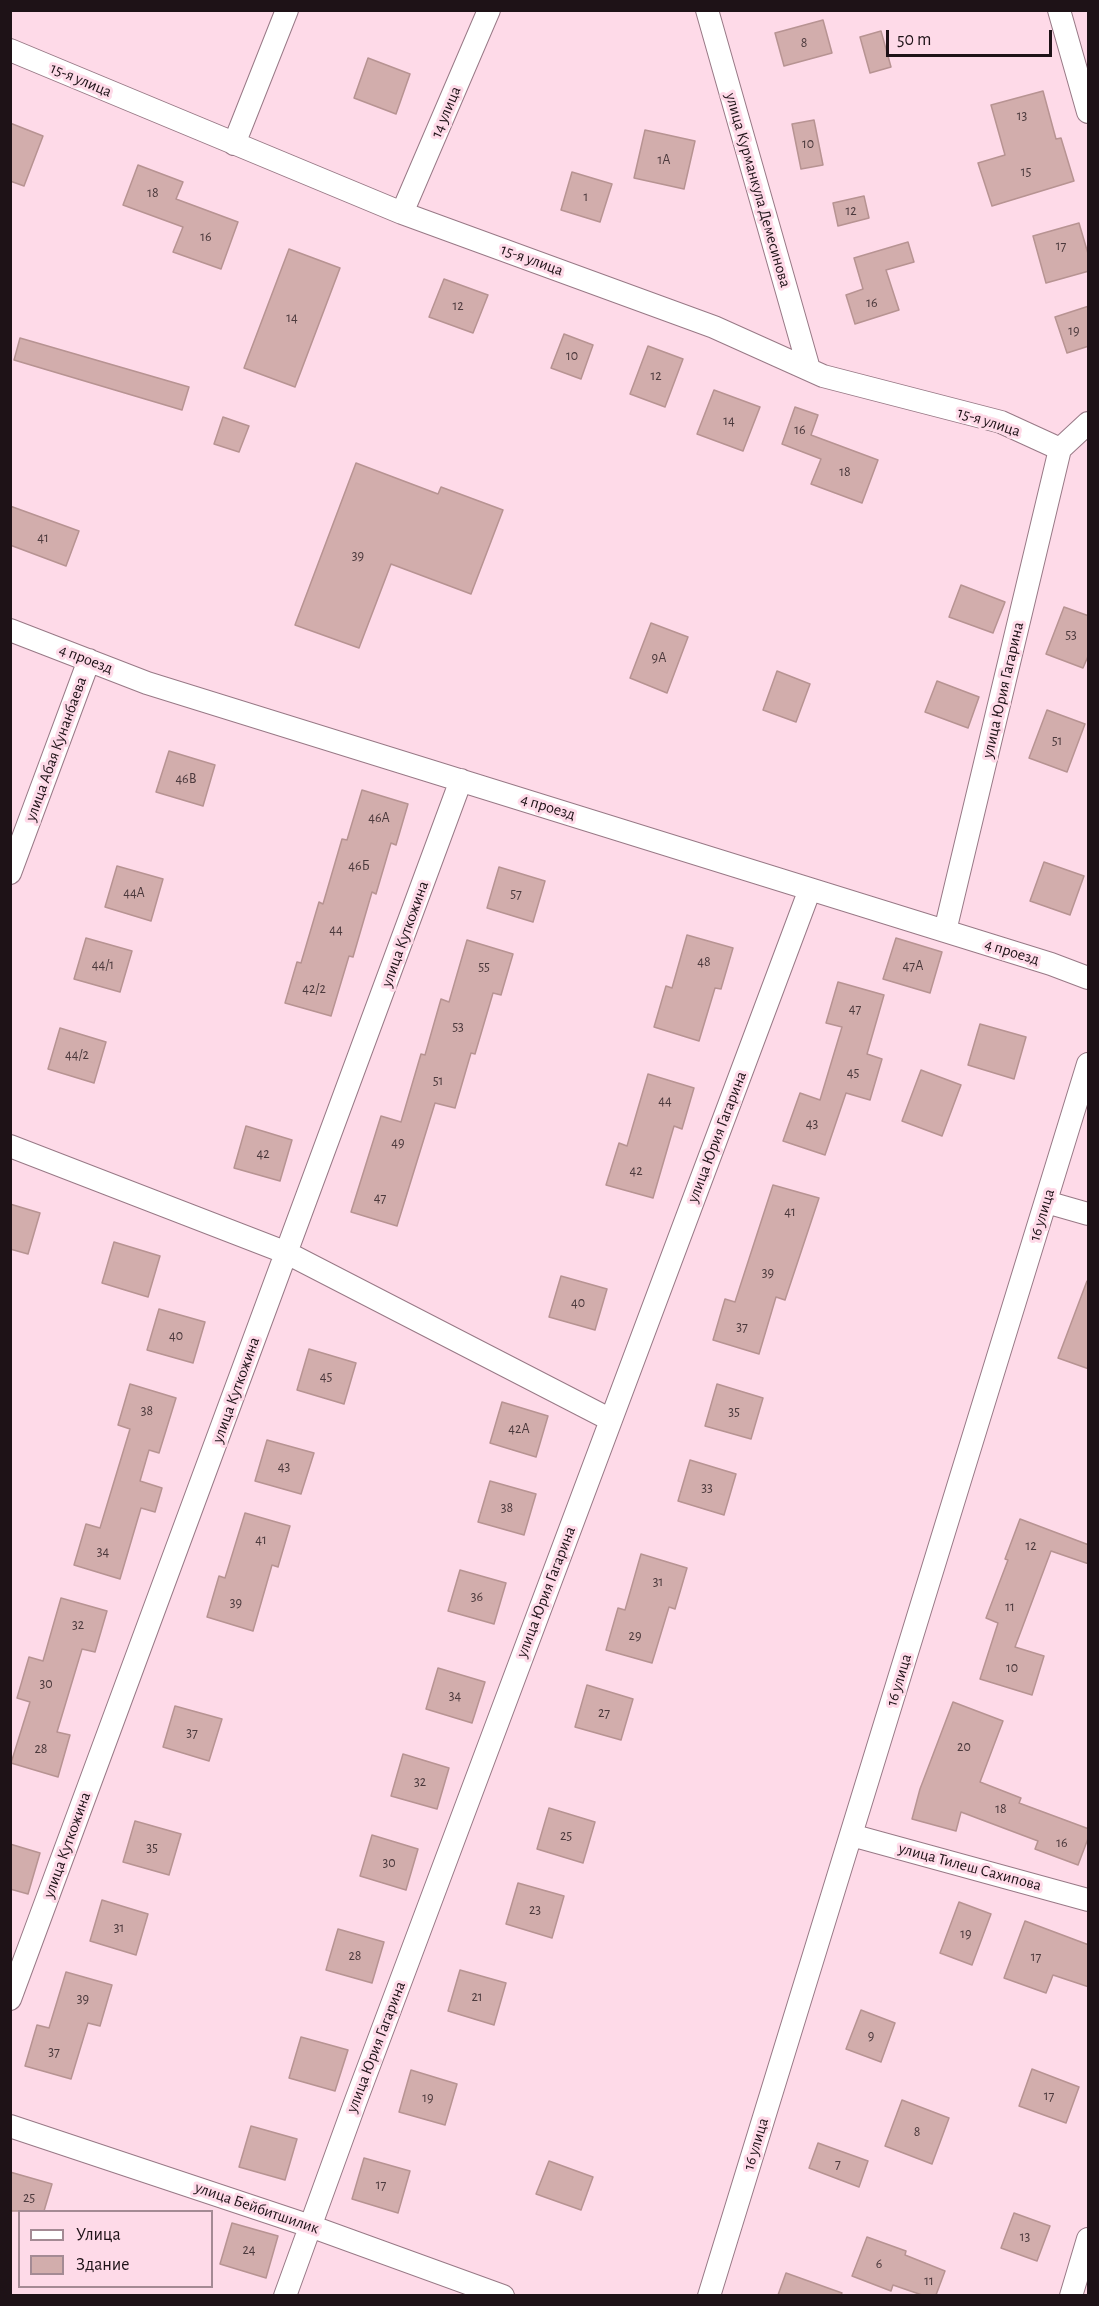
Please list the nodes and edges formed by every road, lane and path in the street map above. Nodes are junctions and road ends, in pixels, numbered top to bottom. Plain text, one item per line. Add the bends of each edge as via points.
1 (287, 10) edge
2 (489, 10) edge
3 (707, 10) edge
4 (1059, 10) edge
5 (10, 50) edge
6 (1089, 112) edge
7 (234, 144) junction
8 (402, 213) junction
9 (808, 369) junction
10 (1089, 423) edge
11 (1060, 449) junction
12 (10, 630) edge
13 (89, 660) junction
14 (461, 780) junction
15 (10, 873) edge
16 (810, 889) junction
17 (945, 931) junction
18 (1089, 978) edge
19 (1089, 1064) edge
20 (10, 1146) edge
21 (1046, 1202) junction
22 (1089, 1214) edge
23 (287, 1253) junction
24 (611, 1420) junction
25 (851, 1835) junction
26 (1089, 1900) edge
27 (10, 1999) edge
28 (10, 2126) edge
29 (310, 2226) junction
30 (1089, 2239) edge
31 (285, 2295) edge
32 (503, 2295) edge
33 (709, 2295) edge
34 (1071, 2295) edge

1 - 7 street
2 - 8 street, 14 улица
3 - 9 street, улица Курманкула Демесинова
4 - 6 street
5 - 7 street, 15-я улица
7 - 8 street, 15-я улица
8 - 9 street, 15-я улица via 714,327
9 - 11 street, 15-я улица via 1001,422
10 - 11 street
11 - 17 street, улица Юрия Гагарина
12 - 13 street, 4 проезд
13 - 14 street, 4 проезд via 147,683
13 - 15 street, улица Абая Кунанбаева
14 - 16 street, 4 проезд
14 - 23 street, улица Куткожина
16 - 17 street, 4 проезд
16 - 24 street, улица Юрия Гагарина
17 - 18 street, 4 проезд
19 - 21 street, 16 улица
20 - 23 street
21 - 22 street
21 - 25 street, 16 улица
23 - 24 street
23 - 27 street, улица Куткожина
24 - 29 street, улица Юрия Гагарина
25 - 26 street, улица Тилеш Сахипова
25 - 33 street, 16 улица
28 - 29 street, улица Бейбитшилик
29 - 31 street, улица Юрия Гагарина
29 - 32 street, улица Бейбитшилик
30 - 34 street

